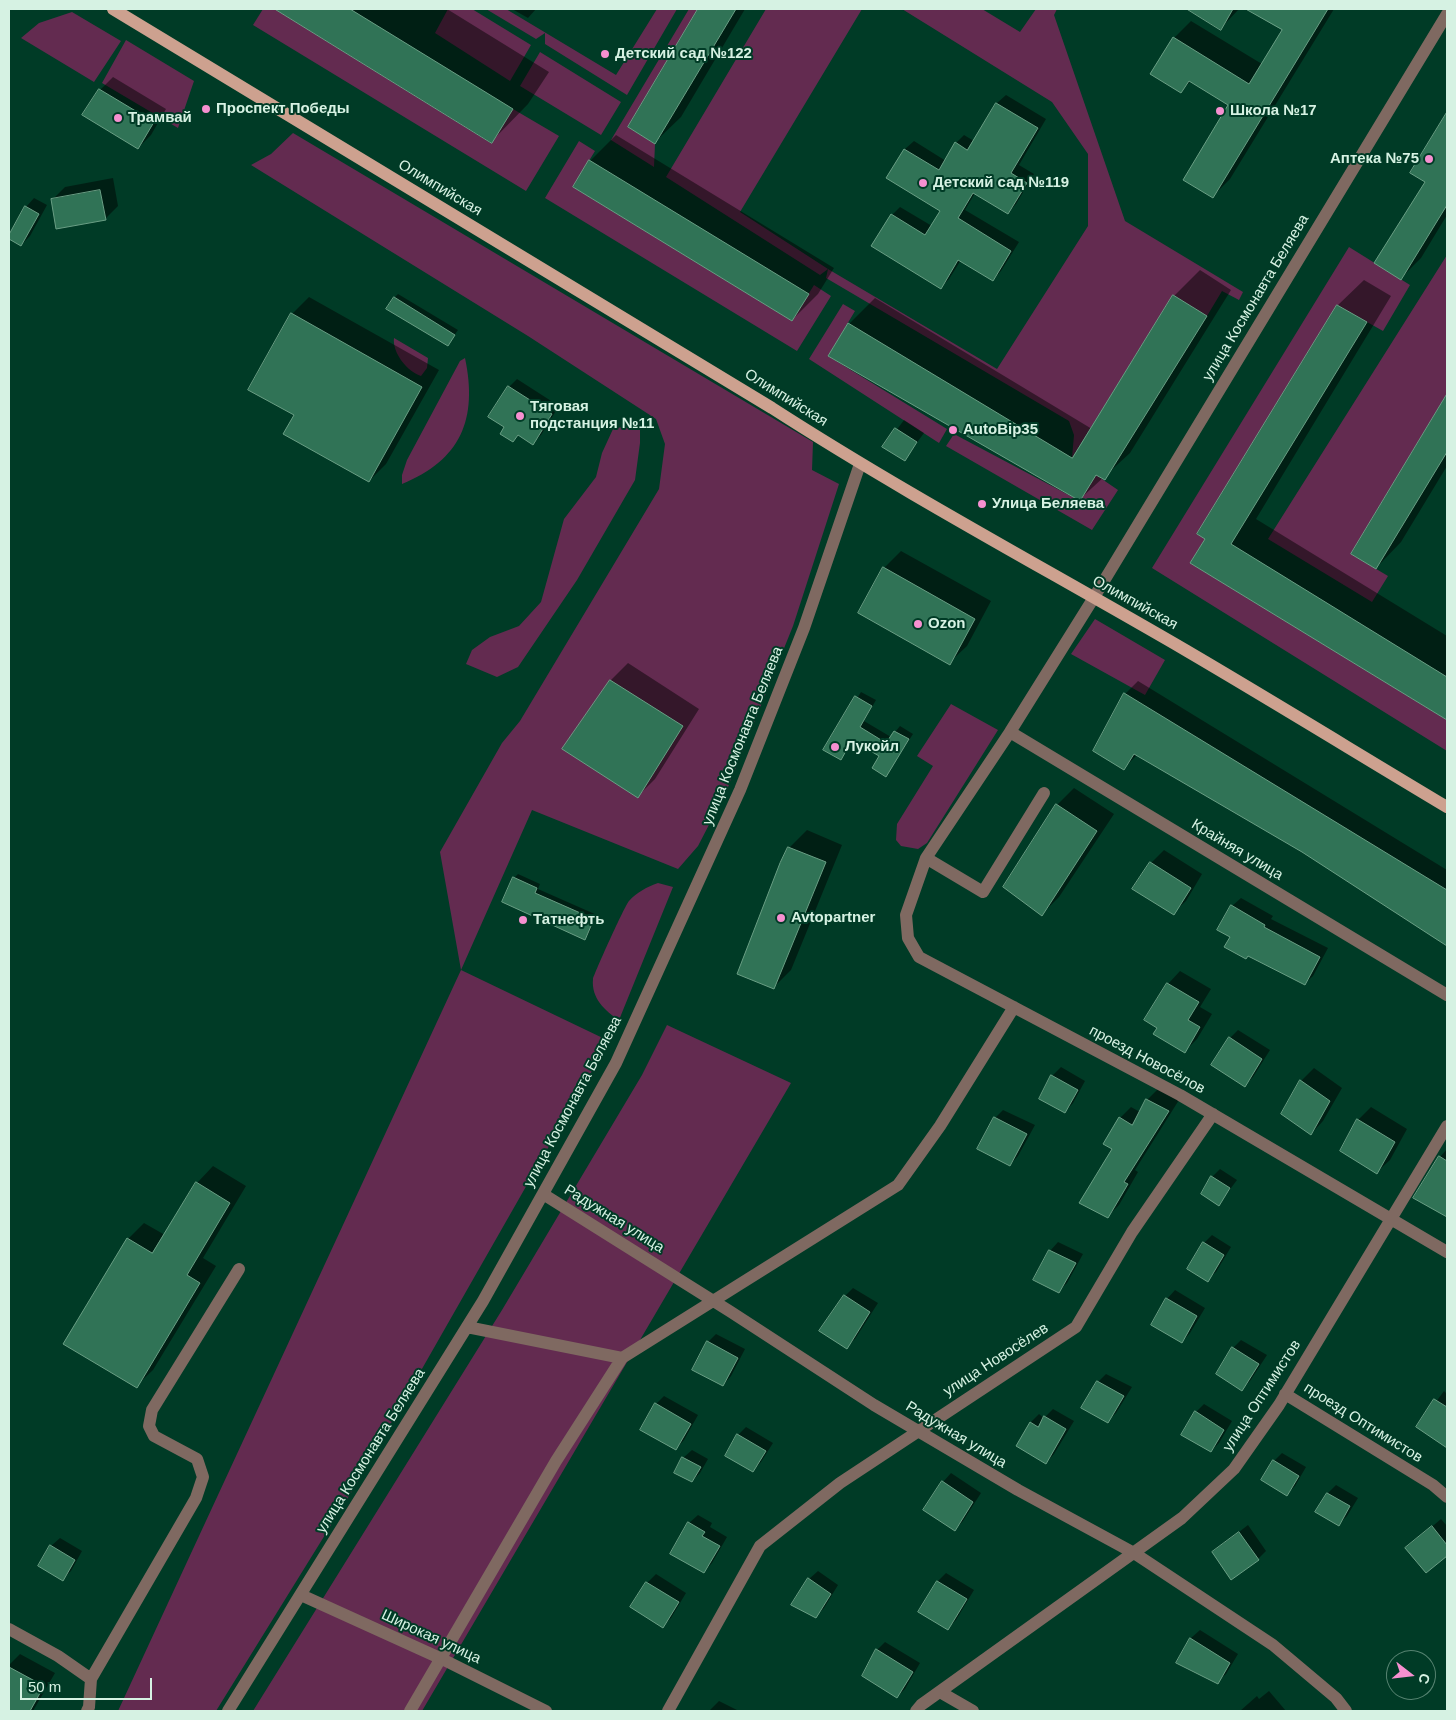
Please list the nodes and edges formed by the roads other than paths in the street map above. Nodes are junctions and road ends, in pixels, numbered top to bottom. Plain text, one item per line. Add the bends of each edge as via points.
1 (113, 9) edge
2 (1447, 14) edge
3 (860, 464) junction
4 (1093, 599) junction
5 (1010, 732) junction
6 (1044, 793) dead end
7 (1447, 807) edge
8 (926, 858) junction
9 (1447, 995) edge
10 (1014, 1007) junction
11 (1213, 1114) junction
12 (1447, 1126) edge
13 (543, 1194) junction
14 (1391, 1218) junction
15 (1447, 1252) edge
16 (239, 1270) dead end
17 (715, 1301) junction
18 (467, 1327) junction
19 (622, 1358) junction
20 (1285, 1394) junction
21 (918, 1430) junction
22 (1447, 1497) edge
23 (1134, 1553) junction
24 (301, 1594) junction
25 (9, 1629) edge
26 (442, 1659) junction
27 (91, 1679) junction
28 (940, 1692) junction
29 (87, 1711) edge
30 (228, 1711) edge
31 (410, 1711) edge
32 (546, 1711) edge
33 (668, 1711) edge
34 (916, 1711) edge
35 (973, 1711) edge
36 (1346, 1711) edge

1 - 3 main road, Олимпийская
2 - 4 street, улица Космонавта Беляева
3 - 4 main road, Олимпийская
3 - 13 street, улица Космонавта Беляева via 804,628 740,790 616,1063
4 - 5 street, улица Космонавта Беляева
4 - 7 main road, Олимпийская via 1187,651
5 - 8 street, проезд Новосёлов
5 - 9 street, Крайняя улица
6 - 8 street via 983,892
8 - 10 street, проезд Новосёлов via 906,915 911,945 919,957
10 - 11 street, проезд Новосёлов
10 - 17 street via 940,1126 898,1185
11 - 14 street, проезд Новосёлов
11 - 21 street, улица Новосёлев via 1132,1232 1076,1327
12 - 14 street, улица Оптимистов
13 - 17 street, Радужная улица
13 - 18 street, улица Космонавта Беляева
14 - 15 street, проезд Новосёлов
14 - 20 street, улица Оптимистов
16 - 27 street via 152,1410 149,1426 154,1436 197,1460 203,1477 196,1498
17 - 19 street
17 - 21 street, Радужная улица via 866,1400
18 - 19 street
18 - 24 street, улица Космонавта Беляева
19 - 26 street via 556,1461
20 - 22 street, проезд Оптимистов via 1433,1485
20 - 23 street, улица Оптимистов via 1234,1469 1182,1518
21 - 23 street, Радужная улица via 1018,1490
21 - 33 street, улица Новосёлев via 840,1483 760,1546
23 - 28 street, улица Оптимистов
23 - 36 street, Радужная улица via 1273,1645 1336,1698
24 - 26 street, Широкая улица
24 - 30 street, улица Космонавта Беляева
25 - 27 street
26 - 31 street
26 - 32 street, Широкая улица
27 - 29 street
28 - 34 street, улица Оптимистов
28 - 35 street

